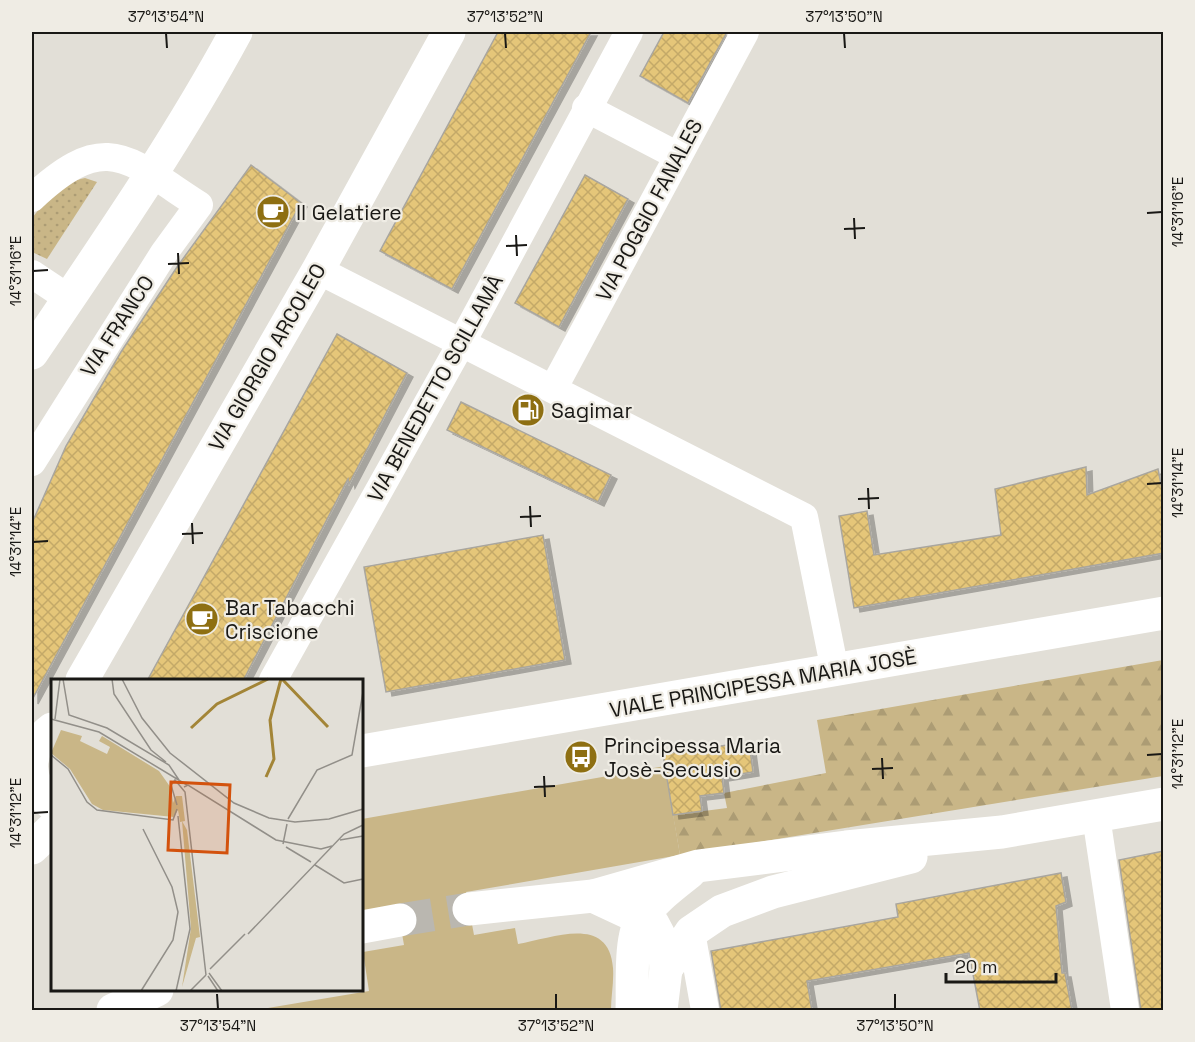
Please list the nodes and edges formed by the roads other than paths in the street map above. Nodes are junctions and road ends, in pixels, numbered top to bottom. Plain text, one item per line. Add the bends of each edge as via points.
1 (236, 32) edge
2 (449, 32) edge
3 (629, 32) edge
4 (745, 32) edge
5 (586, 108) junction
6 (678, 156) junction
7 (32, 198) edge
8 (318, 270) junction
9 (32, 274) edge
10 (68, 298) junction
11 (462, 342) junction
12 (32, 353) edge
13 (553, 389) junction
14 (32, 462) edge
15 (1164, 613) edge
16 (835, 671) junction
17 (83, 679) edge
18 (274, 679) edge
19 (38, 741) edge
20 (363, 751) edge
21 (51, 803) edge
22 (1164, 804) edge
23 (1096, 816) junction
24 (51, 830) edge
25 (1002, 832) junction
26 (32, 848) edge
27 (698, 866) junction
28 (593, 896) junction
29 (469, 909) tunnel mouth
30 (641, 919) junction
31 (400, 920) tunnel mouth
32 (363, 927) edge
33 (691, 932) junction
34 (666, 969) junction
35 (155, 991) edge
36 (113, 1011) edge
37 (632, 1011) edge
38 (661, 1011) edge
39 (705, 1011) edge
40 (1125, 1011) edge

1 - 10 main road via 130,207
2 - 8 main road, VIA GIORGIO ARCOLEO
3 - 5 street, VIA BENEDETTO SCILLAMÀ
4 - 6 street, VIA POGGIO FANALES
5 - 6 street
5 - 11 street, VIA BENEDETTO SCILLAMÀ
6 - 13 street, VIA POGGIO FANALES
7 - 14 street, VIA FRANCO via 62,171 87,159 108,156 131,161 199,206 164,253
8 - 11 street
8 - 17 main road, VIA GIORGIO ARCOLEO
9 - 10 street
10 - 12 main road
11 - 13 street
11 - 18 street, VIA BENEDETTO SCILLAMÀ
13 - 16 street via 804,517
15 - 16 main road, VIALE PRINCIPESSA MARIA JOSÈ
16 - 20 main road, VIALE PRINCIPESSA MARIA JOSÈ
19 - 21 main road via 33,778 42,796
22 - 23 main road
23 - 25 main road
23 - 40 street
24 - 26 main road
25 - 27 main road
25 - 33 main road via 773,892 722,911
27 - 28 main road
27 - 30 main road via 663,893
28 - 29 main road
28 - 30 main road
30 - 34 main road via 653,924 664,945
30 - 37 main road via 635,941
31 - 32 main road
33 - 34 main road
33 - 39 street
34 - 38 main road
35 - 36 main road

